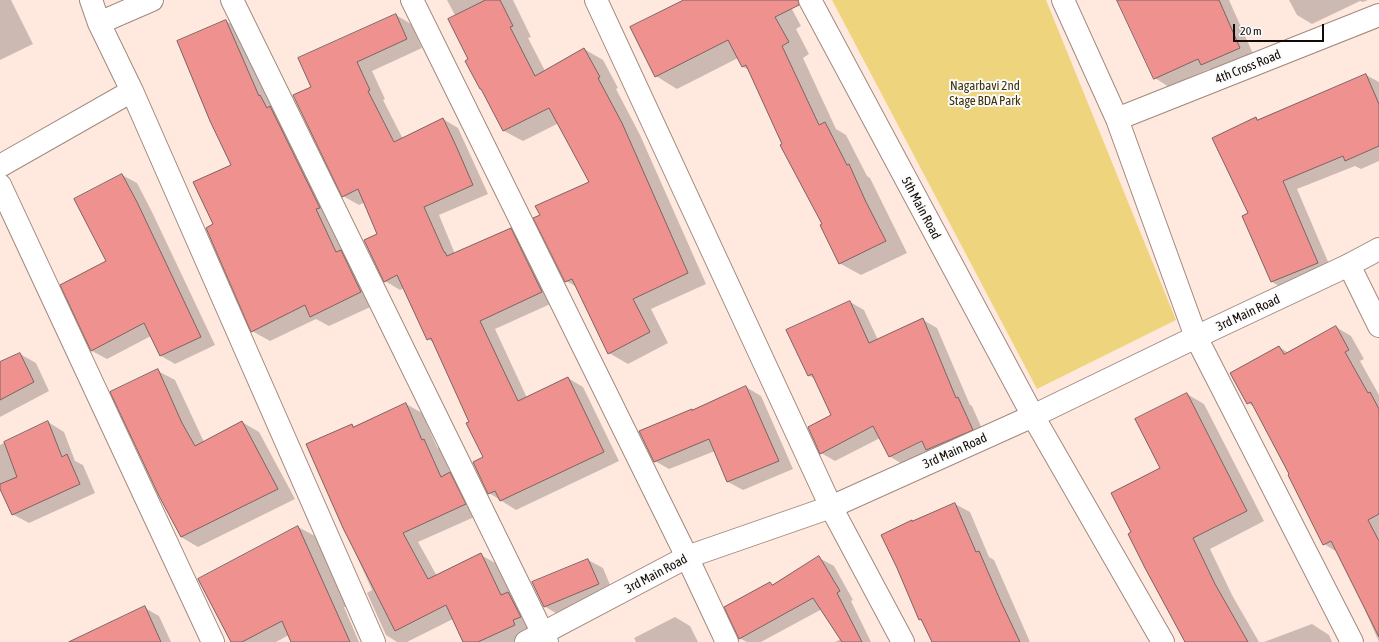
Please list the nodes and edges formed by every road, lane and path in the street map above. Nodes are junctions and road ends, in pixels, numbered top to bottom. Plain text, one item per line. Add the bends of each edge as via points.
1 (90, 0) edge
2 (152, 0) edge
3 (232, 0) edge
4 (412, 0) edge
5 (596, 0) edge
6 (810, 0) edge
7 (1063, 0) edge
8 (1379, 15) edge
9 (100, 23) junction
10 (132, 91) junction
11 (1117, 119) junction
12 (0, 166) edge
13 (0, 185) edge
14 (1379, 249) edge
15 (1349, 265) junction
16 (1379, 326) edge
17 (1196, 337) junction
18 (1033, 416) junction
19 (831, 507) junction
20 (687, 557) junction
21 (539, 639) edge
22 (213, 642) edge
23 (374, 642) edge
24 (727, 642) edge
25 (903, 642) edge
26 (1163, 642) edge
27 (1352, 642) edge

1 - 9 street
2 - 9 street
3 - 21 street
4 - 20 street
5 - 19 street
6 - 18 street, 5th Main Road
7 - 11 street
8 - 11 street, 4th Cross Road
9 - 10 street
10 - 12 street
10 - 23 street
11 - 17 street
13 - 22 street
14 - 15 street, 3rd Main Road
15 - 16 street
15 - 17 street, 3rd Main Road
17 - 18 street, 3rd Main Road
17 - 27 street
18 - 19 street, 3rd Main Road
18 - 26 street, 5th Main Road
19 - 20 street, 3rd Main Road
19 - 25 street
20 - 21 street, 3rd Main Road
20 - 24 street

